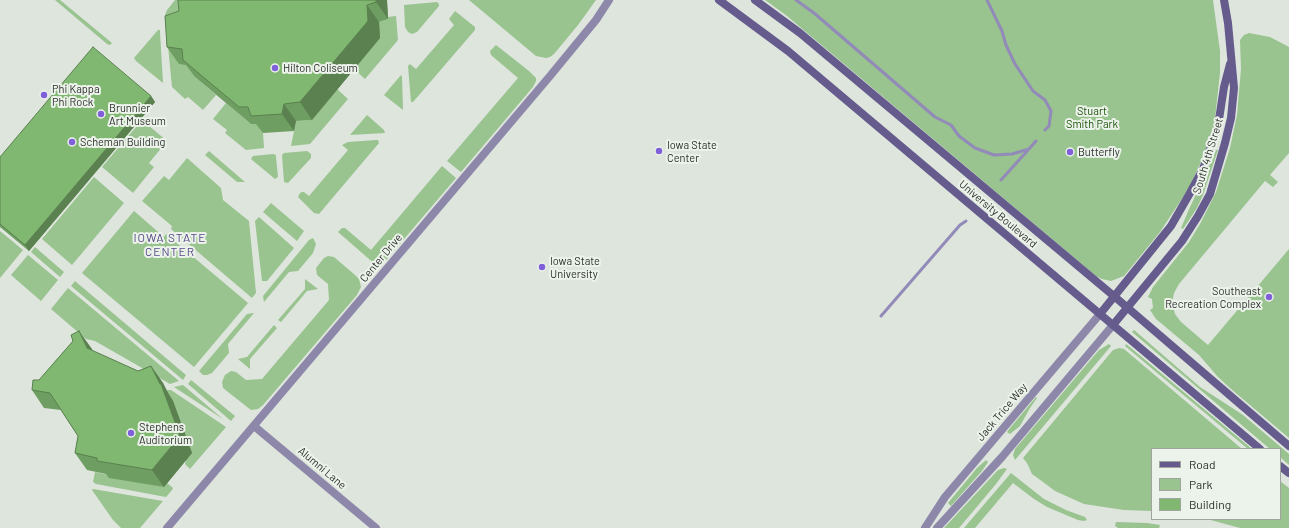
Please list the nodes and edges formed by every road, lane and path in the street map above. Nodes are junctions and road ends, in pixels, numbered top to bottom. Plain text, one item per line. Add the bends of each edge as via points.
1 (609, 0) edge
2 (719, 0) edge
3 (755, 0) edge
4 (1224, 0) edge
5 (1231, 60) junction
6 (1115, 296) junction
7 (1128, 308) junction
8 (1100, 314) junction
9 (1114, 325) junction
10 (254, 426) junction
11 (1289, 446) edge
12 (1259, 448) edge
13 (1281, 467) edge
14 (1289, 473) edge
15 (167, 528) edge
16 (376, 528) edge
17 (925, 528) edge
18 (936, 528) edge

1 - 10 street, Center Drive via 555,70
2 - 8 main road, University Boulevard via 788,51
3 - 6 main road, University Boulevard via 800,33
4 - 5 main road, South 4th Street
5 - 6 main road, South 4th Street via 1218,126 1203,169 1170,226
5 - 7 main road, South 4th Street via 1234,88 1231,118 1210,194 1182,241
6 - 7 main road, University Boulevard
6 - 8 main road, South 4th Street
7 - 9 main road, South 4th Street
7 - 11 main road, University Boulevard
8 - 9 main road, University Boulevard
8 - 17 street, Jack Trice Way via 945,497
9 - 12 main road, University Boulevard
9 - 18 street via 1002,457
10 - 15 street, Center Drive
10 - 16 street, Alumni Lane
13 - 14 main road

